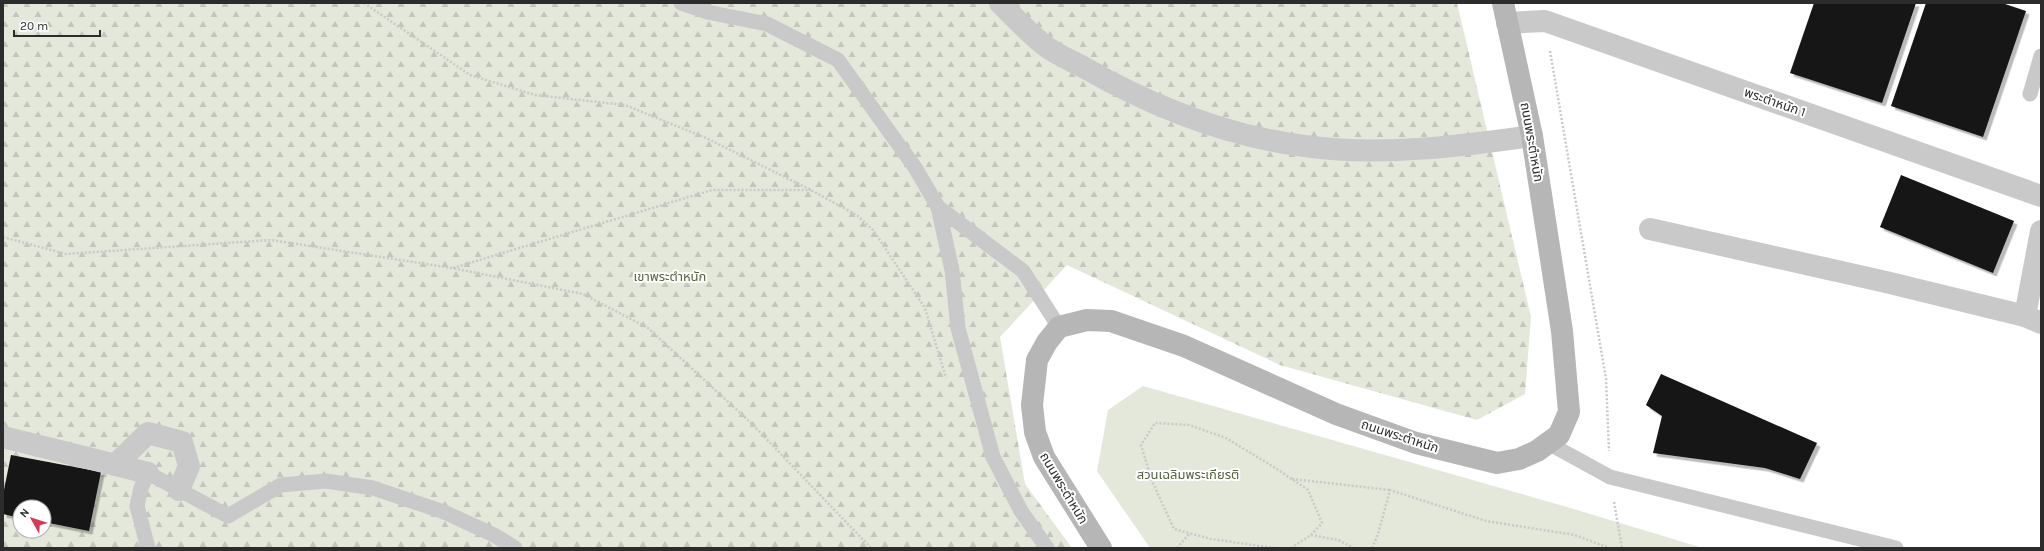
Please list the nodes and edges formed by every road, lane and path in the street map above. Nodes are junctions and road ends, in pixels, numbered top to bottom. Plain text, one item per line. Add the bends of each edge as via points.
1 (364, 3) edge
2 (680, 3) edge
3 (1000, 3) edge
4 (1505, 13) edge
5 (1545, 21) junction
6 (2041, 56) edge
7 (2030, 94) dead end
8 (1532, 136) junction
9 (811, 190) junction
10 (2041, 196) edge
11 (938, 207) junction
12 (1650, 229) dead end
13 (2041, 231) edge
14 (3, 237) edge
15 (452, 268) junction
16 (2033, 319) edge
17 (1059, 327) junction
18 (948, 386) dead end
19 (3, 436) edge
20 (1548, 443) junction
21 (115, 465) junction
22 (148, 473) junction
23 (1610, 477) junction
24 (1291, 479) junction
25 (179, 490) junction
26 (1390, 490) junction
27 (1190, 533) junction
28 (1311, 535) junction
29 (148, 548) edge
30 (515, 548) edge
31 (871, 548) edge
32 (1047, 548) edge
33 (1102, 548) edge
34 (1177, 548) edge
35 (1275, 548) edge
36 (1291, 548) edge
37 (1354, 548) edge
38 (1372, 548) edge
39 (1608, 548) edge
40 (1622, 548) edge
41 (1896, 548) edge

1 - 9 path via 470,75 535,95 624,105 706,138
2 - 11 lane via 707,12 767,24 838,60 916,169
3 - 8 street via 1044,45 1107,81 1175,112 1246,136 1313,148 1385,150 1454,146
4 - 5 street, พระตำหนัก 1
4 - 8 street, ถนนพระตำหนัก
5 - 10 street, พระตำหนัก 1
5 - 23 path via 1606,379
6 - 7 lane
8 - 20 street, ถนนพระตำหนัก via 1562,331 1569,412 1559,435
9 - 15 path via 712,190
9 - 18 path via 858,216 873,230 925,308
11 - 17 lane via 1023,271
11 - 32 lane via 952,270 958,328 993,457 1021,511
12 - 16 street via 1886,282
13 - 16 street
14 - 15 path via 66,254 271,240
15 - 31 path via 583,294 648,328 752,424
17 - 20 street, ถนนพระตำหนัก via 1087,320 1111,321 1184,346 1336,414 1416,443 1497,463 1519,459 1538,451
17 - 33 street, ถนนพระตำหนัก via 1046,342 1038,360 1032,405 1035,432 1044,457
19 - 21 street
20 - 23 lane
21 - 22 street
21 - 25 street via 148,433 182,442 188,466
22 - 25 lane
22 - 29 lane via 136,506
23 - 40 path
23 - 41 lane
24 - 26 path
24 - 27 path via 1226,438 1189,425 1155,423 1141,445 1152,481 1174,529
24 - 28 path via 1308,490 1322,522
25 - 30 lane via 228,516 281,485 326,481 373,488 444,512 494,535
26 - 38 path
26 - 39 path via 1486,521 1575,535
27 - 34 path
27 - 35 path via 1211,539
28 - 36 path
28 - 37 path via 1338,540

